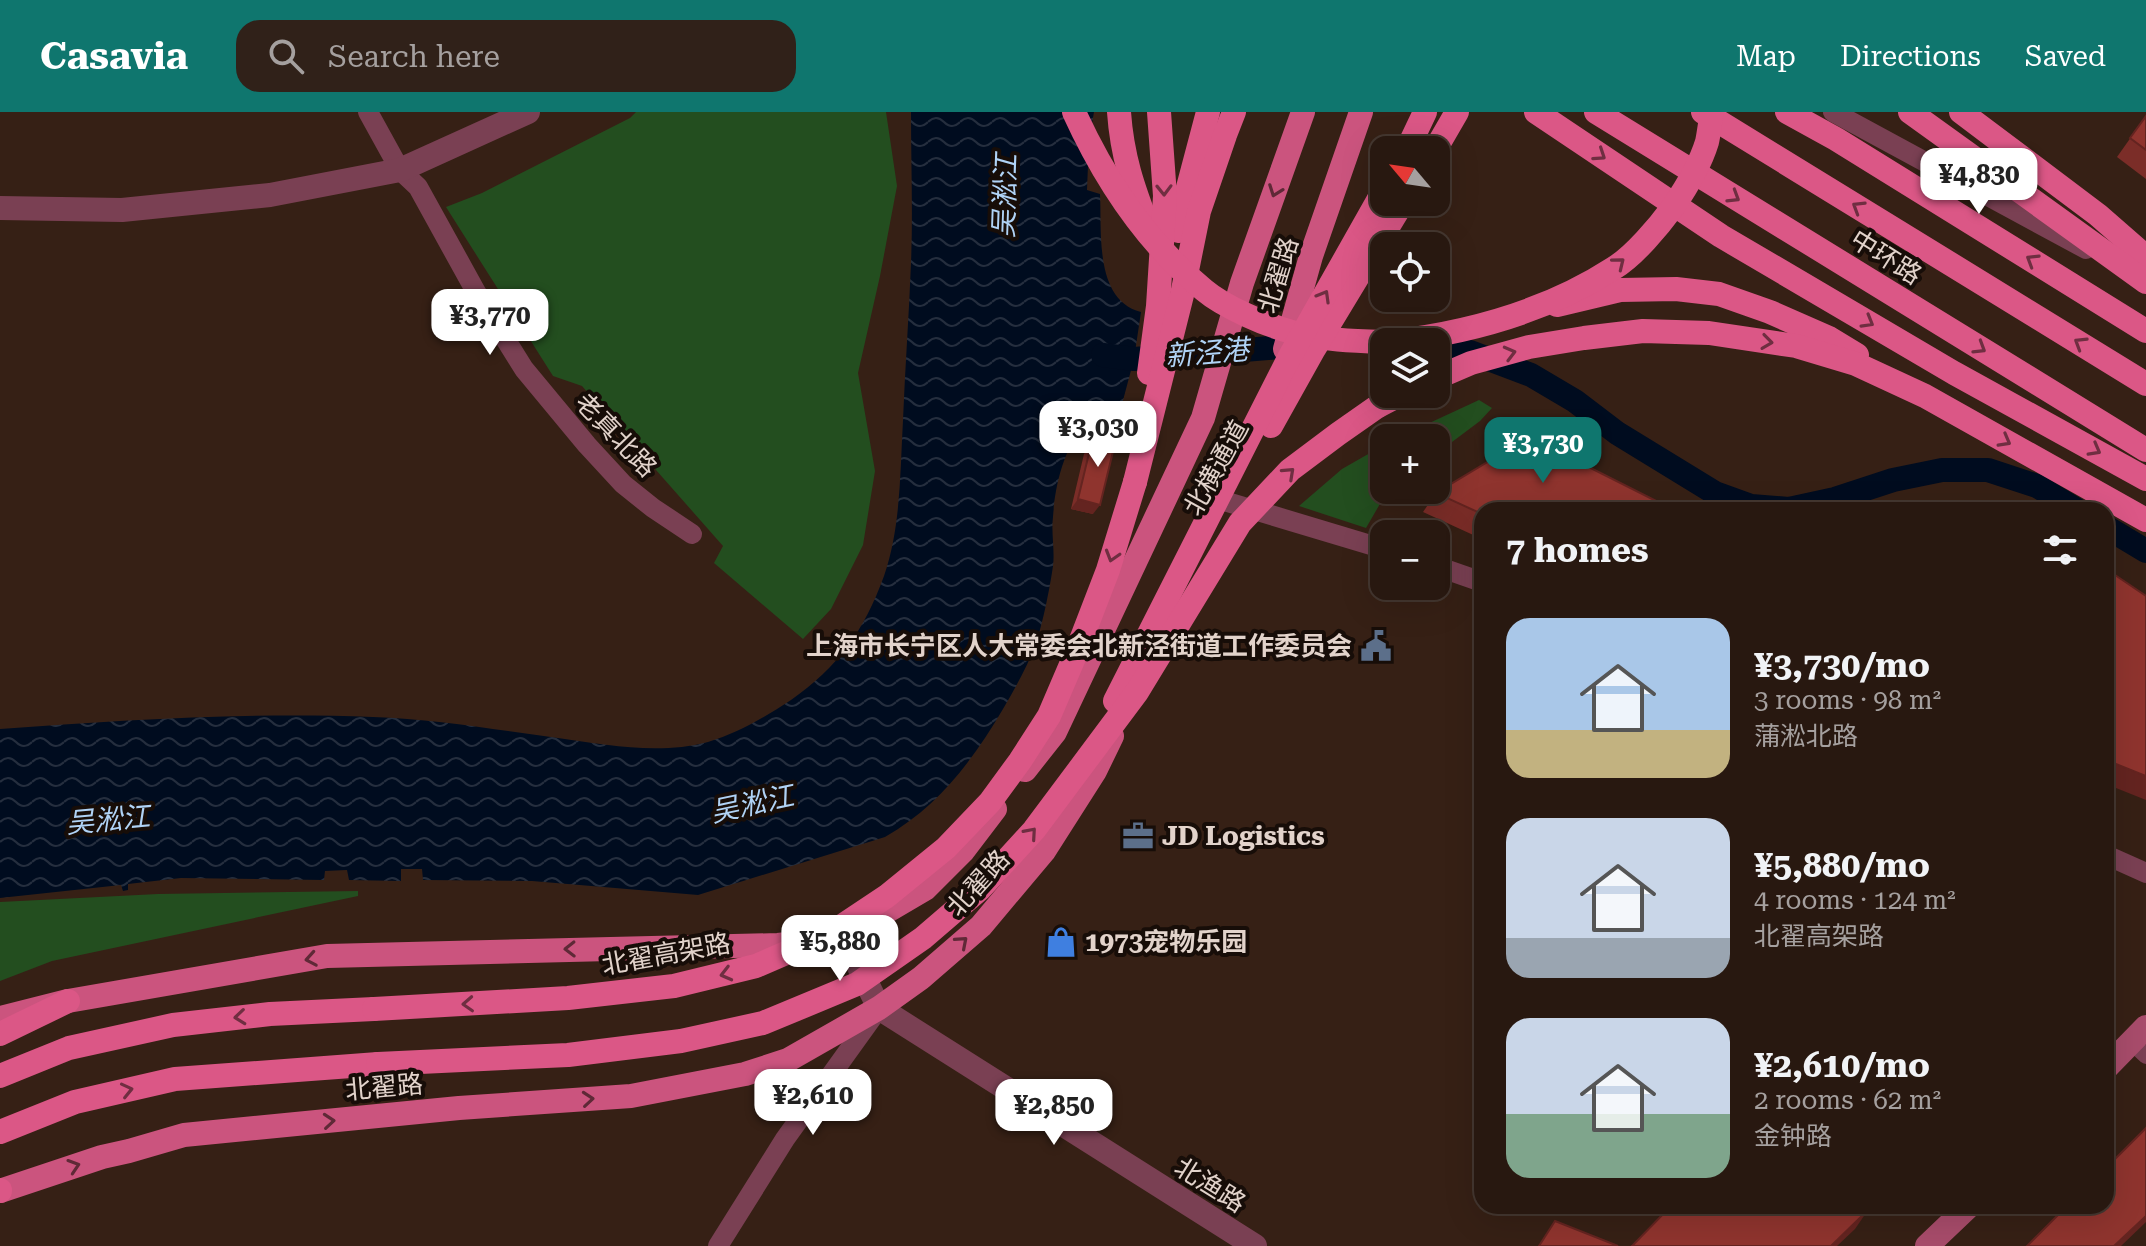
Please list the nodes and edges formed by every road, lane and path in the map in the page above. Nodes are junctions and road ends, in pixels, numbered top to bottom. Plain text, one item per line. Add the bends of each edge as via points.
1 (368, 112) edge
2 (528, 112) edge
3 (1074, 112) edge
4 (1119, 112) edge
5 (1159, 112) edge
6 (1208, 112) edge
7 (1234, 112) edge
8 (1303, 112) edge
9 (1361, 112) edge
10 (1425, 112) edge
11 (1457, 112) edge
12 (1536, 112) edge
13 (1596, 112) edge
14 (1703, 112) edge
15 (1712, 112) edge
16 (1787, 112) edge
17 (1833, 112) edge
18 (1910, 112) edge
19 (1961, 112) edge
20 (1414, 136) edge
21 (1443, 136) edge
22 (400, 170) junction
23 (0, 208) edge
24 (1370, 215) edge
25 (1395, 216) edge
26 (1152, 237) junction
27 (2146, 257) edge
28 (2146, 282) edge
29 (1500, 321) junction
30 (2146, 331) edge
31 (1450, 333) edge
32 (1370, 341) edge
33 (1450, 372) edge
34 (2146, 384) edge
35 (1925, 396) junction
36 (1375, 408) edge
37 (2146, 450) edge
38 (2146, 479) edge
39 (1135, 482) junction
40 (1224, 501) junction
41 (2114, 502) edge
42 (2114, 502) edge
43 (2146, 520) edge
44 (692, 534) dead end
45 (1370, 545) edge
46 (1450, 571) edge
47 (1474, 579) edge
48 (1084, 764) junction
49 (2114, 859) edge
50 (2146, 873) edge
51 (844, 936) junction
52 (68, 1001) junction
53 (879, 1008) junction
54 (0, 1018) edge
55 (0, 1034) edge
56 (2141, 1042) edge
57 (2114, 1062) edge
58 (0, 1076) edge
59 (0, 1132) edge
60 (0, 1191) edge
61 (1961, 1214) edge
62 (718, 1246) edge
63 (1255, 1246) edge
64 (1927, 1246) edge

1 - 22 street, 老真北路
2 - 22 street
3 - 26 highway, bridge via 1100,164
4 - 26 highway via 1131,184
5 -> 39 highway, bridge via 1165,196 1158,306
6 - 39 highway, bridge via 1186,195
7 - 39 highway via 1199,211
8 -> 51 main road, 北翟路 via 1242,283 1203,418 1055,732 963,851 925,889
9 - 40 main road, 北翟路, bridge via 1311,256 1266,414
10 - 20 highway
11 - 21 highway
12 -> 38 highway via 1721,236
13 -> 37 highway, 中环路
34 -> 14 highway, 中环路
29 -> 15 highway, bridge via 1559,299 1616,267 1660,225 1687,187 1707,143
30 -> 16 highway
17 - 28 street, bridge
18 - 28 highway, bridge
19 - 27 highway
22 - 23 street via 270,195 122,210
22 - 44 street, 老真北路 via 418,187 501,334 551,404 623,484
48 -> 24 highway, bridge via 1289,358
25 - 48 highway, 北横通道, bridge via 1314,349
26 - 32 highway, bridge via 1206,292 1249,316 1291,332
29 - 31 highway, bridge
29 - 35 highway, bridge via 1620,290 1719,294 1829,338
33 -> 35 highway via 1529,347 1584,338 1643,331 1709,333 1796,346 1841,359
35 -> 41 highway
48 -> 36 highway, bridge via 1137,692 1240,523 1290,470
39 -> 58 highway, 北翟高架路, bridge via 1076,653 1049,716 1020,761 946,848 830,934 756,966 674,986 173,1025 69,1048
40 - 45 street
53 -> 40 main road, 北翟路 via 981,926 1044,851 1095,771
42 -> 43 highway
46 - 47 street
59 -> 48 highway, bridge via 75,1102 175,1079 568,1055 681,1041 763,1023 857,984 923,938 980,889
49 - 50 street
51 -> 52 main road, 北翟路 via 778,945 327,956
51 - 53 street
52 - 54 main road, 北翟路
52 - 55 highway
60 -> 53 main road, 北翟路 via 184,1135 631,1096 745,1074 788,1060
53 - 62 street via 785,1139
53 - 63 street, 北渔路
56 - 57 main road
61 - 64 main road

